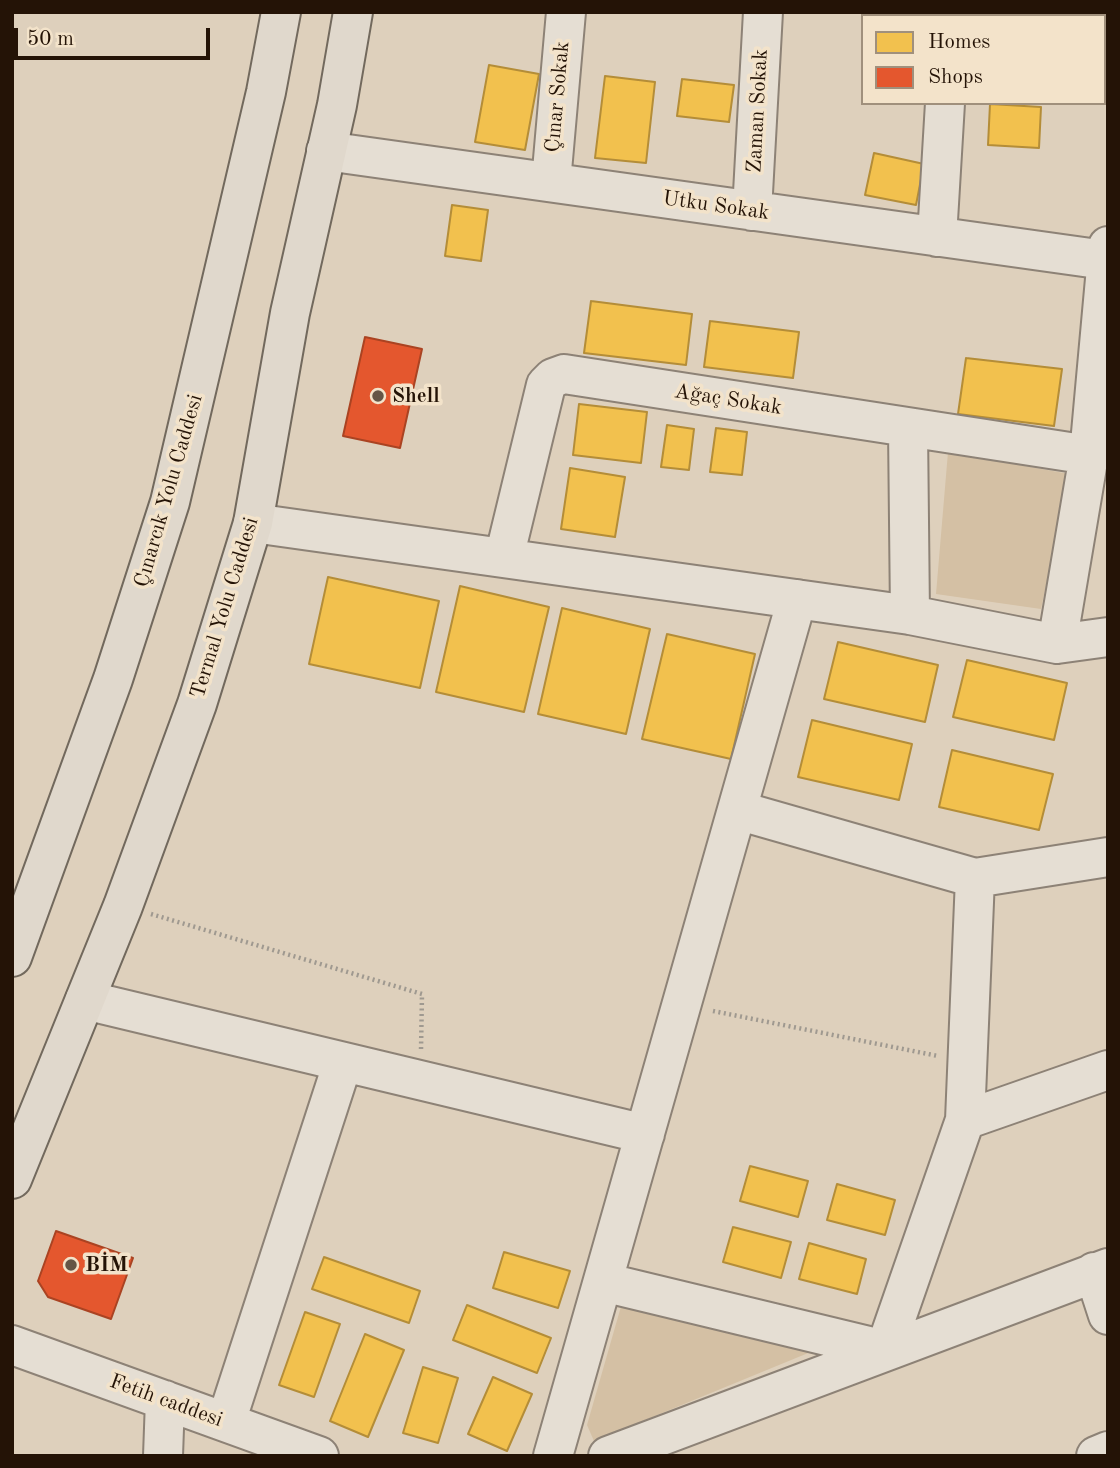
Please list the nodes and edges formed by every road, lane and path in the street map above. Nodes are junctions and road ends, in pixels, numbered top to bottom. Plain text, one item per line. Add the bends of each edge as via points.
1 (281, 12) edge
2 (353, 12) edge
3 (566, 12) edge
4 (763, 12) edge
5 (945, 105) edge
6 (326, 151) junction
7 (551, 183) junction
8 (752, 211) junction
9 (937, 237) junction
10 (1106, 253) edge
11 (1104, 336) edge
12 (908, 428) junction
13 (1090, 455) junction
14 (253, 523) junction
15 (504, 558) junction
16 (797, 599) junction
17 (910, 615) junction
18 (1108, 637) edge
19 (1057, 644) junction
20 (737, 810) junction
21 (1108, 857) edge
22 (975, 878) junction
23 (124, 906) junction
24 (12, 957) edge
25 (85, 1000) junction
26 (681, 1005) junction
27 (343, 1062) junction
28 (968, 1062) junction
29 (1108, 1070) edge
30 (421, 1080) junction
31 (965, 1120) junction
32 (645, 1134) junction
33 (12, 1179) edge
34 (1101, 1270) edge
35 (603, 1282) junction
36 (1108, 1315) edge
37 (884, 1350) junction
38 (15, 1355) edge
39 (165, 1400) junction
40 (226, 1422) junction
41 (1108, 1451) edge
42 (163, 1456) edge
43 (319, 1456) edge
44 (553, 1456) edge
45 (608, 1456) edge
46 (1096, 1456) edge

1 - 24 main road, Çınarcık Yolu Caddesi via 170,502 113,679
2 - 6 main road, Termal Yolu Caddesi
3 - 7 street, Çınar Sokak
4 - 8 street, Zaman Sokak
5 - 9 street
6 - 7 street, Utku Sokak
6 - 14 main road, Termal Yolu Caddesi via 290,313
7 - 8 street, Utku Sokak
8 - 9 street, Utku Sokak
9 - 10 street, Utku Sokak
10 - 11 street
11 - 13 street
12 - 13 street, Ağaç Sokak
12 - 15 street, Ağaç Sokak via 564,374 546,385
12 - 17 street
13 - 19 street
14 - 15 street
14 - 23 main road, Termal Yolu Caddesi via 197,704
15 - 16 street
16 - 17 street
16 - 20 street
17 - 19 street
18 - 19 street
20 - 22 street
20 - 26 street
21 - 22 street
22 - 28 street
23 - 25 main road, Termal Yolu Caddesi
23 - 30 path via 422,995
25 - 27 street
25 - 33 main road, Termal Yolu Caddesi
26 - 28 path
26 - 32 street
27 - 30 street
27 - 40 street
28 - 31 street
29 - 31 street
30 - 32 street
31 - 37 street
32 - 35 street
34 - 36 street
34 - 37 street
35 - 37 street
35 - 44 street
37 - 45 street
38 - 39 street, Fetih caddesi
39 - 40 street, Fetih caddesi
39 - 42 street
40 - 43 street, Fetih caddesi
41 - 46 street

